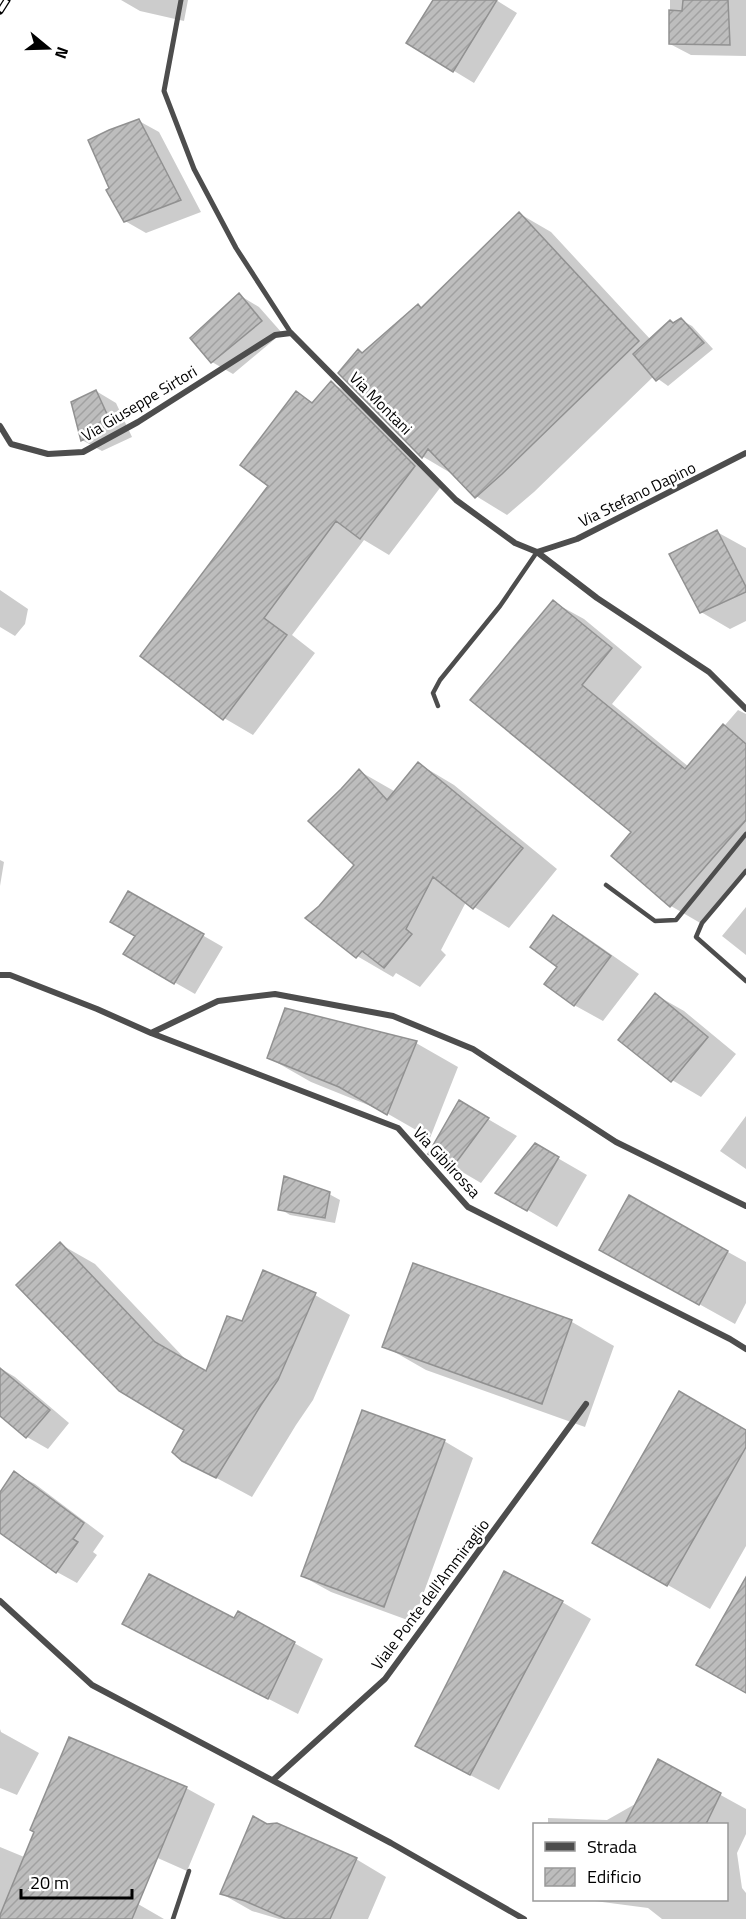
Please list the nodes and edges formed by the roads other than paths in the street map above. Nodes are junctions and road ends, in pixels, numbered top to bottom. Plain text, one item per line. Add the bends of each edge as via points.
1 (181, 0) edge
2 (291, 333) junction
3 (0, 426) edge
4 (746, 453) edge
5 (537, 552) junction
6 (438, 706) dead end
7 (746, 709) edge
8 (746, 834) edge
9 (746, 871) edge
10 (606, 885) dead end
11 (0, 975) edge
12 (746, 981) edge
13 (151, 1033) junction
14 (746, 1206) edge
15 (746, 1349) edge
16 (586, 1404) dead end
17 (0, 1601) edge
18 (273, 1780) junction
19 (189, 1871) dead end
20 (172, 1919) edge
21 (524, 1919) edge

1 - 2 street, Via Montani via 164,91 194,169 236,248
2 - 3 street, Via Giuseppe Sirtori via 275,335 138,422 83,452 48,454 11,444
2 - 5 street, Via Montani via 456,500 515,543
4 - 5 street, Via Stefano Dapino via 577,538
5 - 6 lane via 500,606 440,680 433,693
5 - 7 street, Via Montani via 597,598 709,672
8 - 10 lane via 676,920 655,921
9 - 12 lane via 702,923 696,937
11 - 13 street, Via Gibilrossa via 32,983
13 - 14 street via 218,1001 275,994 393,1016 473,1049 616,1142
13 - 15 street, Via Gibilrossa via 398,1128 468,1208
16 - 18 street, Viale Ponte dell'Ammiraglio via 385,1679
17 - 18 street via 92,1685
18 - 21 street
19 - 20 lane

